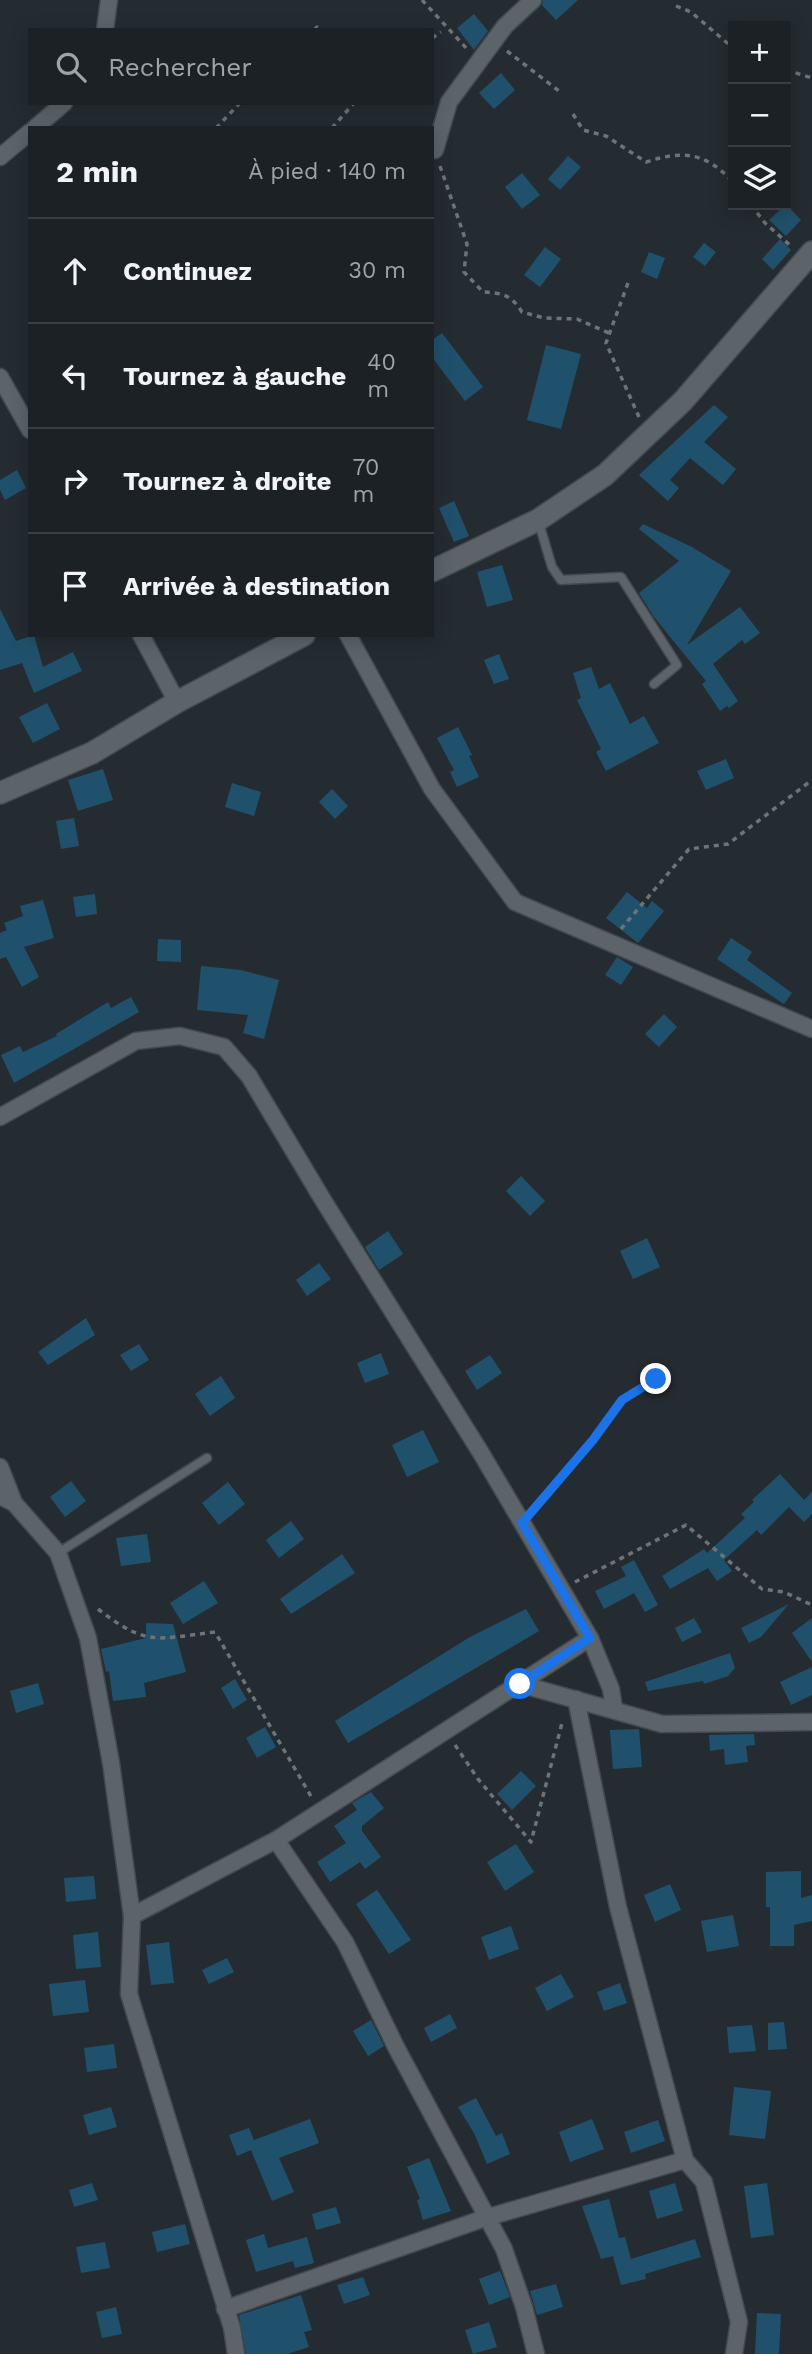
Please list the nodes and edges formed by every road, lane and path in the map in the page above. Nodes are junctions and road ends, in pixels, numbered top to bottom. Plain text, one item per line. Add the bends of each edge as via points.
1 (109, 0) edge
2 (422, 0) edge
3 (533, 0) edge
4 (676, 6) dead end
5 (105, 28) edge
6 (441, 32) dead end
7 (434, 37) edge
8 (494, 41) junction
9 (728, 44) edge
10 (478, 62) junction
11 (791, 72) edge
12 (812, 78) edge
13 (559, 91) dead end
14 (62, 105) edge
15 (238, 105) edge
16 (352, 105) edge
17 (573, 114) dead end
18 (37, 126) edge
19 (218, 126) edge
20 (334, 126) edge
21 (28, 134) edge
22 (435, 150) joint
23 (0, 157) edge
24 (728, 178) edge
25 (755, 210) edge
26 (809, 256) edge
27 (628, 283) dead end
28 (610, 333) junction
29 (0, 377) edge
30 (28, 426) edge
31 (647, 435) junction
32 (538, 520) junction
33 (434, 570) edge
34 (142, 637) edge
35 (300, 637) edge
36 (349, 637) edge
37 (654, 684) dead end
38 (177, 702) junction
39 (812, 780) edge
40 (0, 793) edge
41 (608, 943) junction
42 (812, 1029) edge
43 (0, 1117) edge
44 (656, 1379) dead end
45 (207, 1458) dead end
46 (0, 1466) edge
47 (7, 1499) edge
48 (522, 1523) junction
49 (58, 1553) junction
50 (71, 1588) junction
51 (561, 1590) junction
52 (812, 1605) edge
53 (590, 1638) junction
54 (520, 1684) junction
55 (572, 1698) junction
56 (614, 1709) junction
57 (812, 1722) edge
58 (446, 1731) junction
59 (320, 1812) junction
60 (276, 1840) junction
61 (132, 1916) junction
62 (685, 2160) junction
63 (485, 2218) junction
64 (225, 2309) junction
65 (236, 2354) edge
66 (536, 2354) edge
67 (734, 2354) edge

1 - 5 street
2 - 10 path
3 - 8 street
4 - 9 path via 691,12
6 - 7 path
8 - 10 street
8 - 13 path
10 - 22 street via 449,102
11 - 12 path
14 - 18 street
15 - 19 path
16 - 20 path
17 - 24 path via 583,130 606,136 646,162 668,155 698,155
21 - 23 street
22 - 28 path via 467,244 464,272 483,292 513,298 522,312 577,319
25 - 26 path
26 - 31 main road via 683,401
27 - 28 path
28 - 31 path via 606,343
29 - 30 street
31 - 32 main road via 605,475
32 - 33 main road
32 - 37 lane via 552,568 561,580 621,577 677,665
34 - 38 street
35 - 38 main road
36 - 41 street via 432,789 515,902
38 - 40 main road via 92,753
39 - 41 path via 728,844 689,849
41 - 42 street
43 - 48 street via 136,1041 180,1036 225,1047 250,1076
44 - 48 path via 622,1400
45 - 49 lane
46 - 47 street
47 - 49 street
48 - 51 street
49 - 50 street
50 - 59 path via 140,1637 215,1632
50 - 61 street via 88,1638
51 - 52 path via 686,1525 762,1589 783,1592
51 - 53 street
53 - 54 street
53 - 56 street via 611,1689
54 - 55 street
54 - 58 street
55 - 56 street
55 - 58 path via 531,1842 478,1779
55 - 62 street via 618,1907
56 - 57 street via 662,1724
58 - 59 street
59 - 60 street
60 - 61 street
60 - 63 street via 345,1942
61 - 64 street via 129,1994
62 - 63 street
62 - 67 street via 704,2182 739,2322
63 - 64 street
63 - 66 street via 504,2249
64 - 65 street

